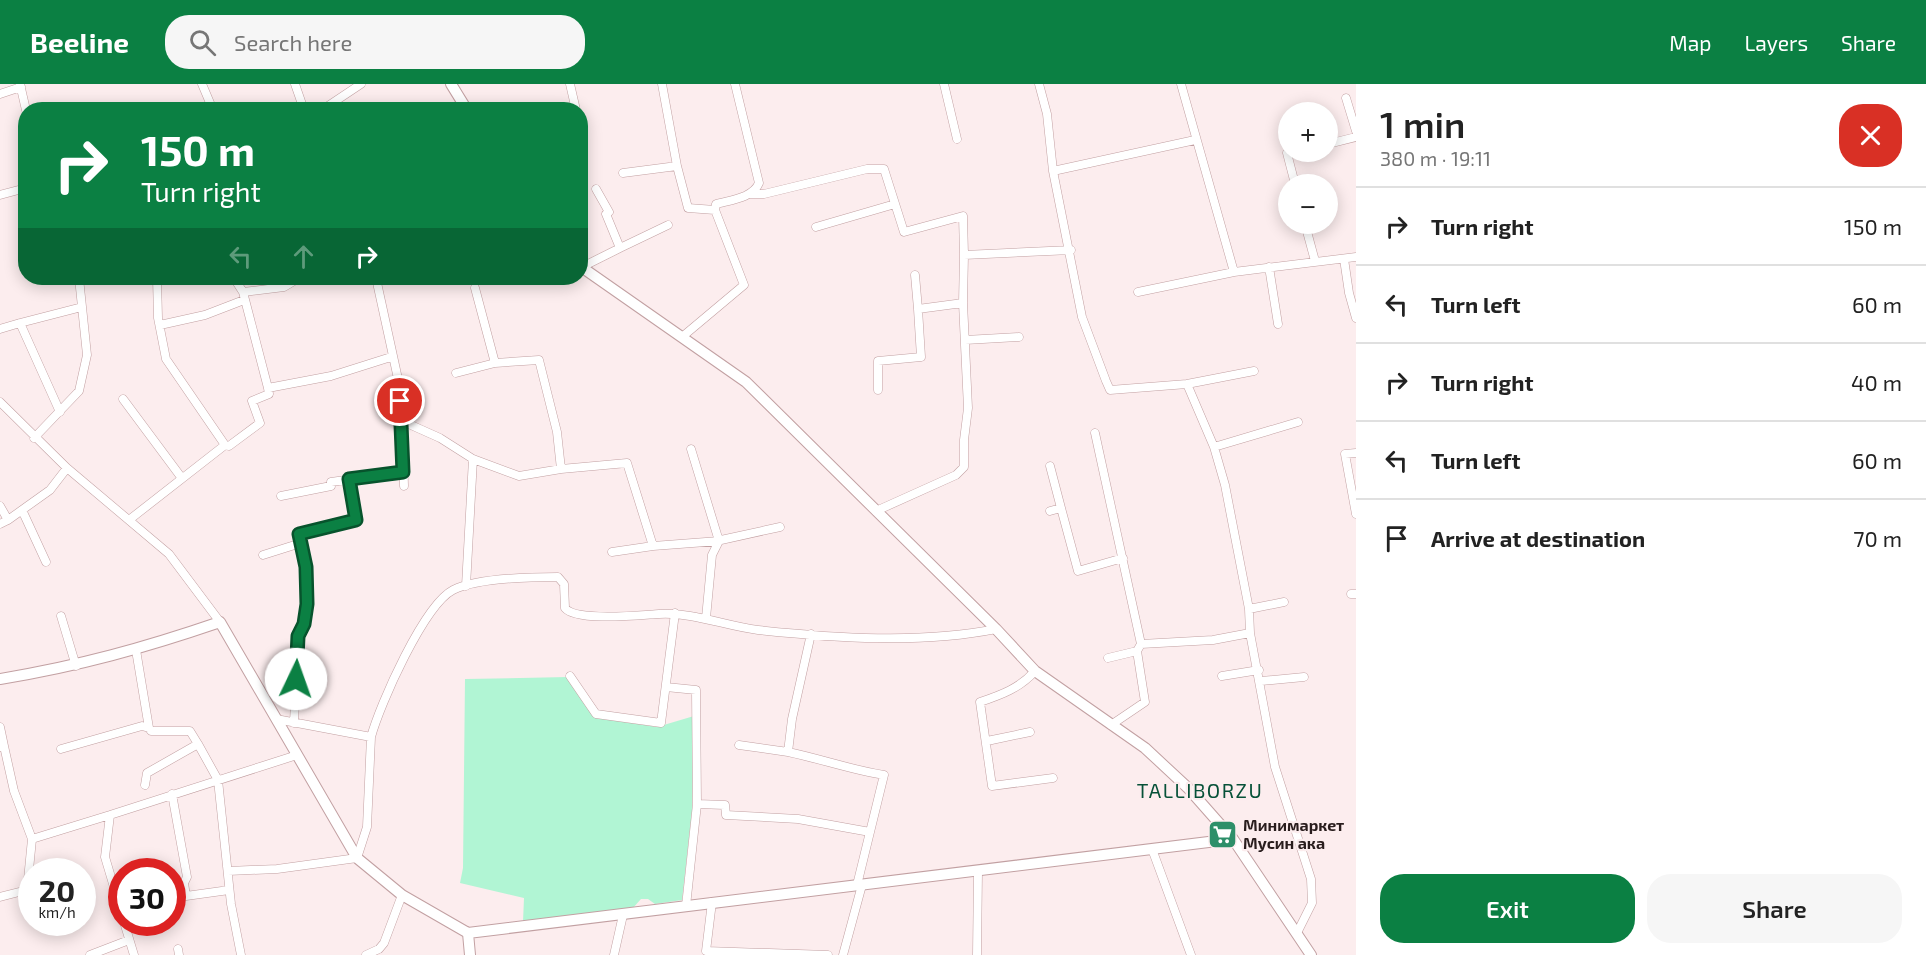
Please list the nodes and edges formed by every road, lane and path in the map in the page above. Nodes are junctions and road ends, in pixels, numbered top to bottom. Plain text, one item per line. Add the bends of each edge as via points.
1 (202, 84) edge
2 (295, 84) edge
3 (361, 84) edge
4 (451, 84) edge
5 (570, 84) edge
6 (662, 84) edge
7 (735, 84) edge
8 (944, 84) edge
9 (1039, 84) edge
10 (1181, 84) edge
11 (21, 85) edge
12 (0, 94) edge
13 (1347, 98) dead end
14 (24, 102) edge
15 (210, 102) edge
16 (301, 102) edge
17 (334, 102) edge
18 (462, 102) edge
19 (574, 102) edge
20 (1356, 131) edge
21 (1356, 137) edge
22 (957, 139) dead end
23 (1195, 140) junction
24 (1338, 142) edge
25 (677, 166) junction
26 (1053, 171) junction
27 (623, 173) dead end
28 (596, 189) dead end
29 (18, 191) edge
30 (750, 194) junction
31 (0, 195) edge
32 (895, 204) junction
33 (715, 210) junction
34 (668, 225) dead end
35 (816, 227) dead end
36 (1308, 234) edge
37 (620, 248) junction
38 (1071, 250) junction
39 (964, 255) junction
40 (1356, 257) edge
41 (1344, 259) junction
42 (1315, 261) junction
43 (588, 264) edge
44 (1269, 267) junction
45 (588, 272) edge
46 (1234, 272) junction
47 (915, 275) dead end
48 (80, 285) edge
49 (157, 285) edge
50 (238, 285) edge
51 (287, 285) edge
52 (377, 285) edge
53 (475, 288) dead end
54 (1138, 292) dead end
55 (244, 296) junction
56 (963, 303) junction
57 (82, 307) junction
58 (918, 309) junction
59 (1356, 318) edge
60 (20, 323) junction
61 (1278, 324) dead end
62 (160, 325) junction
63 (0, 329) edge
64 (682, 337) junction
65 (1019, 337) dead end
66 (965, 340) junction
67 (391, 357) junction
68 (495, 363) junction
69 (1254, 371) dead end
70 (456, 374) dead end
71 (1187, 384) junction
72 (268, 388) junction
73 (878, 390) dead end
74 (123, 399) dead end
75 (0, 402) edge
76 (60, 412) junction
77 (402, 422) junction
78 (1298, 422) dead end
79 (1095, 433) dead end
80 (34, 438) junction
81 (225, 445) junction
82 (1214, 447) junction
83 (691, 449) dead end
84 (1356, 453) edge
85 (473, 459) junction
86 (1050, 466) dead end
87 (68, 468) junction
88 (561, 470) junction
89 (403, 472) junction
90 (181, 477) junction
91 (349, 479) junction
92 (404, 486) dead end
93 (281, 496) dead end
94 (0, 506) edge
95 (1061, 508) junction
96 (22, 510) junction
97 (876, 511) junction
98 (1050, 511) dead end
99 (1356, 514) edge
100 (8, 520) junction
101 (129, 520) junction
102 (0, 524) edge
103 (780, 527) dead end
104 (720, 541) junction
105 (301, 543) junction
106 (653, 546) junction
107 (612, 552) dead end
108 (263, 555) dead end
109 (1123, 558) junction
110 (46, 562) dead end
111 (466, 586) junction
112 (1284, 602) dead end
113 (1250, 609) junction
114 (675, 613) junction
115 (61, 616) dead end
116 (706, 618) junction
117 (220, 622) junction
118 (996, 629) junction
119 (1251, 633) junction
120 (811, 634) junction
121 (1139, 647) junction
122 (136, 650) junction
123 (1108, 658) dead end
124 (76, 666) junction
125 (1259, 670) junction
126 (1035, 671) junction
127 (570, 676) dead end
128 (1222, 676) dead end
129 (1304, 677) dead end
130 (0, 679) edge
131 (1261, 681) junction
132 (666, 687) junction
133 (276, 719) junction
134 (294, 723) junction
135 (1111, 724) junction
136 (0, 727) edge
137 (149, 728) junction
138 (1030, 732) dead end
139 (371, 737) junction
140 (987, 741) junction
141 (198, 744) junction
142 (739, 745) dead end
143 (2, 746) edge
144 (61, 749) dead end
145 (788, 752) junction
146 (297, 755) junction
147 (1053, 778) dead end
148 (218, 780) junction
149 (145, 785) dead end
150 (172, 794) junction
151 (697, 804) junction
152 (110, 815) junction
153 (870, 832) junction
154 (32, 839) junction
155 (1233, 839) junction
156 (1152, 849) junction
157 (357, 858) junction
158 (108, 867) edge
159 (228, 871) junction
160 (978, 871) junction
161 (860, 885) junction
162 (229, 890) junction
163 (402, 896) junction
164 (0, 897) edge
165 (712, 903) junction
166 (686, 906) junction
167 (623, 915) junction
168 (1298, 931) junction
169 (468, 933) junction
170 (128, 936) edge
171 (129, 940) junction
172 (705, 953) edge
173 (90, 955) edge
174 (134, 955) edge
175 (241, 955) edge
176 (366, 955) edge
177 (470, 955) edge
178 (614, 955) edge
179 (828, 955) edge
180 (843, 955) edge
181 (977, 955) edge
182 (1191, 955) edge
183 (1311, 955) edge

1 - 15 street
2 - 16 street
3 - 17 street
4 - 18 street
5 - 19 street
6 - 25 street
7 - 30 street via 759,183
8 - 22 street
9 - 26 street via 1047,114
10 - 23 street
11 - 12 street
11 - 14 street
13 - 20 street
21 - 24 street
23 - 26 street
23 - 46 street
25 - 27 street
25 - 33 street via 688,208
26 - 38 street
28 - 37 street via 609,212 606,214
29 - 31 street
30 - 32 street via 765,194 867,169 884,170
30 - 33 street via 716,204
32 - 35 street
32 - 39 street via 904,232 963,216
33 - 64 street via 744,285
34 - 37 street
36 - 42 street
37 - 43 street
38 - 39 street
38 - 71 street via 1082,316 1110,390
39 - 56 street
40 - 41 street
41 - 42 street
41 - 59 street
42 - 44 street
44 - 46 street
44 - 61 street
45 - 64 street
46 - 54 street
47 - 58 street
48 - 57 street
49 - 62 street
50 - 55 street
51 - 55 street
52 - 67 street
53 - 68 street
55 - 62 street via 205,315
55 - 72 street
56 - 58 street
56 - 66 street
57 - 60 street
57 - 76 street via 87,355 83,377 79,392
58 - 73 street via 921,357 878,361
60 - 63 street
60 - 76 street
62 - 81 street via 166,359
64 - 97 street via 746,382
65 - 66 street
66 - 97 street via 968,408 962,471
67 - 72 street via 332,376
67 - 77 street via 400,388
68 - 70 street
68 - 88 street via 539,360 557,432
69 - 71 street
71 - 82 street
72 - 81 street via 269,394 252,401 260,423
74 - 90 street
75 - 80 street
76 - 80 street
77 - 85 street via 440,438
77 - 89 street
78 - 82 street
79 - 109 street
80 - 87 street
81 - 90 street
82 - 113 street
83 - 104 street
84 - 99 street via 1345,454
85 - 88 street via 519,476
85 - 111 street
86 - 95 street
87 - 96 street via 50,490
87 - 101 street
88 - 106 street via 627,463
89 - 91 street
89 - 92 street
90 - 101 street
91 - 93 street
91 - 105 street via 356,520 299,534
94 - 100 street
95 - 98 street
95 - 109 street via 1078,572
96 - 100 street
96 - 110 street
97 - 118 street
100 - 102 street
101 - 117 street via 169,554
103 - 104 street
104 - 106 street
104 - 116 street via 712,555
105 - 108 street
105 - 134 street via 307,604 298,636
106 - 107 street
109 - 121 street
111 - 114 street via 558,577 564,584 565,608 570,612 618,616
111 - 139 street via 444,597 419,631 386,692
112 - 113 street
113 - 119 street
114 - 116 street
114 - 132 street
115 - 124 street
116 - 120 street via 756,630
117 - 122 street
117 - 133 street
118 - 120 street via 961,636
118 - 126 street
119 - 121 street
119 - 125 street
120 - 145 street
121 - 123 street
121 - 135 street via 1145,702
122 - 124 street
122 - 137 street
124 - 130 street
125 - 128 street
125 - 131 street
126 - 135 street
126 - 140 street via 1017,686 980,702
127 - 132 street via 596,714 661,723
129 - 131 street
131 - 168 street via 1275,767 1311,879 1312,903
132 - 151 street via 696,690
133 - 134 street
133 - 146 street
134 - 139 street
135 - 155 street via 1162,764
136 - 143 street
137 - 141 street via 172,733 190,731
137 - 144 street via 142,726
138 - 140 street
139 - 157 street via 367,828
140 - 147 street via 992,786
141 - 148 street
141 - 149 street via 147,773
142 - 145 street
143 - 154 street
145 - 153 street via 884,775
146 - 148 street
146 - 157 street
148 - 150 street
148 - 159 street
150 - 152 street
150 - 162 street via 187,877 186,896
151 - 153 street via 724,805 726,815 798,819
151 - 166 street
152 - 154 street
152 - 158 street via 105,857
153 - 161 street
154 - 164 street via 27,890
155 - 156 street
155 - 168 street
156 - 160 street
156 - 182 street
157 - 159 street
157 - 163 street
159 - 162 street
160 - 161 street
160 - 181 street
161 - 165 street
161 - 180 street
162 - 175 street
163 - 169 street
163 - 176 street via 384,943
165 - 166 street
165 - 172 street
166 - 167 street
167 - 169 street
167 - 178 street
168 - 183 street
169 - 177 street
170 - 171 street
171 - 173 street
171 - 174 street
172 - 179 street

